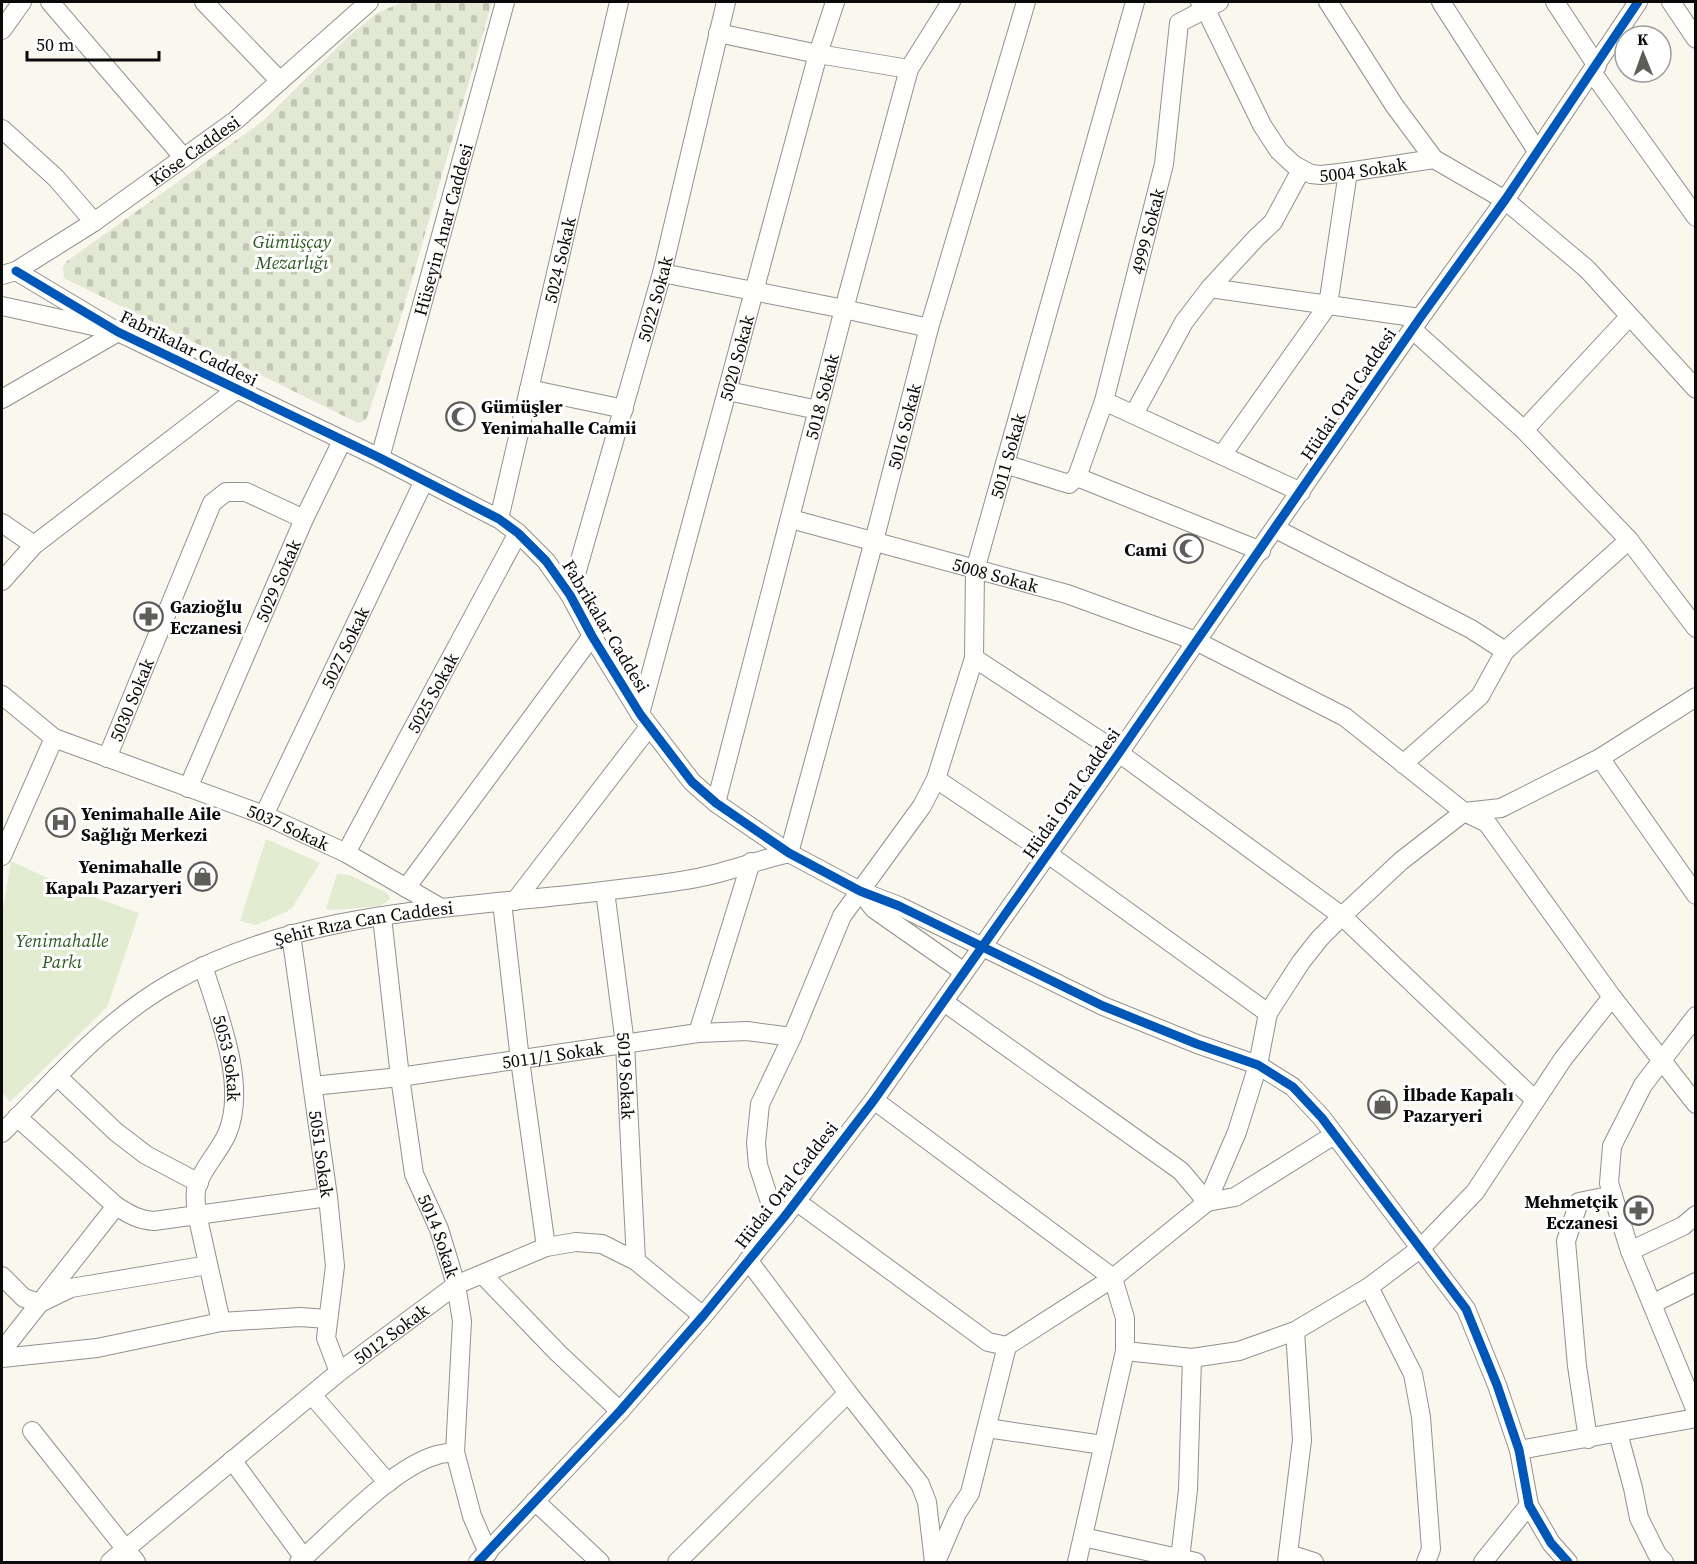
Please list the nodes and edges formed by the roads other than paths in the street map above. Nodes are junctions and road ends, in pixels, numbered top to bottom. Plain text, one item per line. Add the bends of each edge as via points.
1 (22, 2) edge
2 (50, 2) edge
3 (204, 2) edge
4 (369, 2) edge
5 (505, 2) edge
6 (619, 2) edge
7 (726, 2) edge
8 (835, 2) edge
9 (951, 2) edge
10 (1026, 2) edge
11 (1135, 2) edge
12 (1328, 2) edge
13 (1441, 2) edge
14 (1555, 2) edge
15 (1638, 2) edge
16 (1671, 2) edge
17 (1209, 4) edge
18 (2, 30) edge
19 (718, 33) junction
20 (1695, 39) edge
21 (818, 54) junction
22 (909, 69) junction
23 (1594, 69) junction
24 (280, 81) junction
25 (2, 129) edge
26 (1537, 151) junction
27 (184, 158) junction
28 (1434, 159) junction
29 (1301, 170) junction
30 (1348, 172) junction
31 (1505, 200) junction
32 (1695, 217) edge
33 (94, 222) junction
34 (9, 273) edge
35 (662, 273) junction
36 (1210, 288) junction
37 (754, 292) junction
38 (1328, 305) junction
39 (2, 306) edge
40 (844, 309) junction
41 (1629, 317) junction
42 (1416, 324) junction
43 (928, 328) junction
44 (118, 332) junction
45 (1694, 385) edge
46 (529, 389) junction
47 (237, 390) junction
48 (728, 391) junction
49 (2, 399) edge
50 (1104, 401) junction
51 (624, 409) junction
52 (819, 410) junction
53 (1134, 414) junction
54 (1524, 430) junction
55 (342, 441) junction
56 (1222, 455) junction
57 (380, 458) junction
58 (1005, 464) junction
59 (1077, 477) junction
60 (424, 481) junction
61 (1301, 492) junction
62 (304, 519) junction
63 (499, 519) junction
64 (791, 519) junction
65 (2, 523) edge
66 (1275, 530) junction
67 (518, 533) junction
68 (1629, 540) junction
69 (874, 542) junction
70 (34, 545) junction
71 (1261, 551) junction
72 (975, 570) junction
73 (2, 581) edge
74 (570, 595) junction
75 (1695, 628) edge
76 (592, 636) junction
77 (1196, 641) junction
78 (1505, 651) junction
79 (974, 658) junction
80 (2, 696) edge
81 (1695, 698) edge
82 (645, 721) junction
83 (54, 738) junction
84 (1119, 753) junction
85 (107, 758) junction
86 (1600, 758) junction
87 (1403, 764) junction
88 (936, 778) junction
89 (188, 788) junction
90 (716, 803) junction
91 (1464, 812) junction
92 (264, 815) junction
93 (346, 853) junction
94 (789, 853) junction
95 (1048, 854) junction
96 (2, 856) edge
97 (751, 862) junction
98 (406, 888) junction
99 (605, 891) junction
100 (860, 891) junction
101 (1695, 896) edge
102 (508, 902) junction
103 (441, 908) junction
104 (1342, 916) junction
105 (382, 917) junction
106 (291, 934) junction
107 (982, 948) junction
108 (203, 966) junction
109 (964, 972) junction
110 (1612, 997) junction
111 (944, 1002) junction
112 (1268, 1013) junction
113 (1695, 1016) edge
114 (698, 1034) junction
115 (792, 1037) junction
116 (625, 1044) junction
117 (520, 1060) junction
118 (1660, 1060) junction
119 (1258, 1065) junction
120 (57, 1076) junction
121 (400, 1077) junction
122 (313, 1086) junction
123 (874, 1100) junction
124 (1535, 1100) junction
125 (1695, 1104) edge
126 (17, 1117) junction
127 (2, 1133) edge
128 (1334, 1135) junction
129 (199, 1183) junction
130 (1613, 1195) junction
131 (328, 1197) junction
132 (796, 1201) junction
133 (1207, 1203) junction
134 (116, 1206) junction
135 (197, 1214) junction
136 (1695, 1215) edge
137 (785, 1216) junction
138 (546, 1247) junction
139 (1420, 1248) junction
140 (1630, 1251) junction
141 (748, 1260) junction
142 (636, 1261) junction
143 (208, 1265) junction
144 (483, 1275) junction
145 (2, 1276) edge
146 (1113, 1278) junction
147 (1695, 1282) edge
148 (456, 1285) junction
149 (1369, 1287) junction
150 (40, 1303) junction
151 (1652, 1304) junction
152 (703, 1316) junction
153 (327, 1319) junction
154 (221, 1322) junction
155 (1295, 1331) junction
156 (1007, 1346) junction
157 (2, 1351) edge
158 (1125, 1351) junction
159 (2, 1358) edge
160 (1192, 1358) junction
161 (339, 1372) junction
162 (848, 1393) junction
163 (312, 1395) junction
164 (620, 1411) junction
165 (1695, 1411) edge
166 (1695, 1418) edge
167 (987, 1428) junction
168 (32, 1431) dead end
169 (1618, 1433) junction
170 (1588, 1439) junction
171 (1103, 1445) junction
172 (1519, 1450) junction
173 (455, 1452) junction
174 (232, 1460) junction
175 (388, 1483) junction
176 (535, 1502) junction
177 (1529, 1505) junction
178 (1083, 1537) junction
179 (131, 1556) edge
180 (483, 1558) edge
181 (1288, 1558) edge
182 (301, 1560) edge
183 (1188, 1561) edge
184 (110, 1563) edge
185 (600, 1563) edge
186 (677, 1563) edge
187 (935, 1563) edge
188 (1077, 1563) edge
189 (1314, 1563) edge
190 (1426, 1563) edge
191 (1483, 1563) edge
192 (1568, 1563) edge
193 (1664, 1563) edge

1 - 18 street
2 - 27 street
3 - 24 street
4 - 24 street, Köse Caddesi
5 - 57 street, Hüseyin Anar Caddesi
6 - 46 street, 5024 Sokak
7 - 19 street, 5022 Sokak
8 - 21 street, 5020 Sokak
9 - 22 street, 5018 Sokak
10 - 43 street, 5016 Sokak
11 - 58 street, 5011 Sokak
12 - 28 street
13 - 26 street
14 - 23 street
15 - 23 street, Hüdai Oral Caddesi
16 - 20 street
17 - 29 street, 5004 Sokak via 1262,125 1279,151
17 - 50 street, 4999 Sokak via 1179,23 1164,164
19 - 21 street
19 - 35 street, 5022 Sokak
21 - 22 street
21 - 37 street, 5020 Sokak
22 - 40 street, 5018 Sokak
23 - 26 street, Hüdai Oral Caddesi
23 - 32 street
24 - 27 street, Köse Caddesi
25 - 33 street via 56,178
26 - 31 street, Hüdai Oral Caddesi
27 - 33 street, Köse Caddesi
28 - 30 street, 5004 Sokak
28 - 31 street
29 - 30 street, 5004 Sokak via 1321,175
29 - 36 street via 1273,222
30 - 38 street
31 - 41 street via 1587,269
31 - 42 street, Hüdai Oral Caddesi
33 - 34 street, Köse Caddesi
34 - 44 street, Fabrikalar Caddesi
35 - 37 street
35 - 51 street, 5022 Sokak
36 - 38 street
36 - 53 street via 1184,322
37 - 40 street
37 - 48 street, 5020 Sokak
38 - 42 street
38 - 56 street
39 - 44 street, Fabrikalar Caddesi
40 - 43 street
40 - 52 street, 5018 Sokak
41 - 45 street
41 - 54 street
42 - 54 street
42 - 61 street, Hüdai Oral Caddesi
43 - 69 street, 5016 Sokak
44 - 47 street, Fabrikalar Caddesi
44 - 49 street
46 - 51 street
46 - 63 street, 5024 Sokak
47 - 55 street, Fabrikalar Caddesi
47 - 70 street
48 - 52 street
48 - 82 street, 5020 Sokak
50 - 53 street
50 - 59 street, 4999 Sokak
51 - 74 street, 5022 Sokak
52 - 64 street, 5018 Sokak
53 - 56 street
54 - 68 street
55 - 57 street, Fabrikalar Caddesi
55 - 62 street, 5029 Sokak
56 - 61 street
57 - 60 street, Fabrikalar Caddesi
58 - 59 street via 1069,484
58 - 72 street, 5011 Sokak
59 - 71 street
60 - 63 street, Fabrikalar Caddesi
60 - 92 street, 5027 Sokak
61 - 66 street, Hüdai Oral Caddesi
62 - 85 street, 5030 Sokak via 246,492 226,492 212,503
62 - 89 street, 5029 Sokak
63 - 67 street, Fabrikalar Caddesi
64 - 69 street, 5008 Sokak
64 - 90 street, 5018 Sokak
65 - 70 street
66 - 71 street, Hüdai Oral Caddesi
66 - 78 street via 1471,629
67 - 74 street, Fabrikalar Caddesi via 546,561
67 - 93 street, 5025 Sokak
68 - 75 street
68 - 78 street
69 - 72 street, 5008 Sokak
69 - 94 street, 5016 Sokak
70 - 73 street
71 - 77 street, Hüdai Oral Caddesi
72 - 77 street, 5008 Sokak via 1067,594
72 - 79 street, 5011 Sokak
74 - 76 street, Fabrikalar Caddesi
76 - 82 street, Fabrikalar Caddesi
76 - 98 street
77 - 84 street, Hüdai Oral Caddesi
77 - 87 street, 5008 Sokak via 1345,717
78 - 87 street via 1480,696
79 - 84 street
79 - 88 street, 5011 Sokak
80 - 83 street, 5037 Sokak
81 - 86 street
82 - 90 street, Fabrikalar Caddesi via 692,782
82 - 102 street
83 - 85 street, 5037 Sokak
83 - 96 street
84 - 95 street, Hüdai Oral Caddesi
84 - 104 street
85 - 89 street, 5037 Sokak
86 - 91 street via 1501,808
86 - 101 street
87 - 91 street, 5008 Sokak
88 - 95 street
88 - 100 street, 5011 Sokak via 922,806
89 - 92 street, 5037 Sokak
90 - 94 street, Fabrikalar Caddesi
91 - 104 street via 1401,861
91 - 110 street, 5008 Sokak via 1487,823
92 - 93 street, 5037 Sokak
93 - 98 street, 5037 Sokak
94 - 97 street, Şehit Rıza Can Caddesi
94 - 100 street, Fabrikalar Caddesi
95 - 107 street, Hüdai Oral Caddesi
95 - 112 street
97 - 99 street, Şehit Rıza Can Caddesi via 697,878
97 - 114 street
98 - 103 street, 5037 Sokak
99 - 102 street, Şehit Rıza Can Caddesi
99 - 116 street, 5019 Sokak
100 - 107 street, Fabrikalar Caddesi
100 - 109 street, Fabrikalar Caddesi via 874,909
100 - 115 street, 5011 Sokak via 842,916
102 - 103 street, Şehit Rıza Can Caddesi
102 - 117 street
103 - 105 street, Şehit Rıza Can Caddesi
104 - 112 street via 1307,954
104 - 124 street
105 - 106 street, Şehit Rıza Can Caddesi
105 - 121 street, 5014 Sokak
106 - 108 street, Şehit Rıza Can Caddesi
106 - 122 street, 5051 Sokak
107 - 109 street, Hüdai Oral Caddesi
107 - 119 street, Fabrikalar Caddesi via 1103,1006
108 - 120 street, Şehit Rıza Can Caddesi via 136,1005 100,1033
108 - 129 street, 5053 Sokak via 228,1049 233,1113 227,1134
109 - 111 street, Hüdai Oral Caddesi
110 - 118 street, 5008 Sokak
110 - 124 street
111 - 123 street, Hüdai Oral Caddesi
111 - 133 street via 1180,1171
112 - 119 street
113 - 118 street
114 - 115 street, 5011/1 Sokak via 747,1031
114 - 116 street, 5011/1 Sokak
115 - 137 street, 5011 Sokak via 760,1104 756,1143 758,1165 770,1202
116 - 117 street, 5011/1 Sokak
116 - 142 street, 5019 Sokak
117 - 121 street, 5011/1 Sokak
117 - 138 street
118 - 125 street, 5008 Sokak
118 - 130 street via 1612,1146 1609,1183
119 - 128 street, Fabrikalar Caddesi via 1293,1087
119 - 133 street via 1237,1132
120 - 126 street, Şehit Rıza Can Caddesi
120 - 129 street via 146,1155
121 - 122 street, 5011/1 Sokak
121 - 148 street, 5014 Sokak via 414,1174 439,1229
122 - 131 street, 5051 Sokak
123 - 132 street, Hüdai Oral Caddesi
123 - 146 street
124 - 139 street via 1475,1192
126 - 127 street, Şehit Rıza Can Caddesi
126 - 134 street
128 - 133 street via 1235,1197
128 - 139 street, Fabrikalar Caddesi
129 - 135 street, 5053 Sokak via 195,1196
130 - 140 street
130 - 170 street via 1579,1202 1566,1241
131 - 135 street
131 - 153 street, 5051 Sokak via 335,1266
132 - 137 street, Hüdai Oral Caddesi
132 - 156 street via 988,1342
133 - 146 street
134 - 135 street via 143,1220
134 - 150 street
135 - 143 street, 5053 Sokak
136 - 140 street via 1683,1226
137 - 141 street, Hüdai Oral Caddesi
138 - 142 street, 5012 Sokak via 576,1242 602,1244
138 - 144 street, 5012 Sokak
139 - 149 street
139 - 172 street, Fabrikalar Caddesi via 1466,1309
140 - 151 street
141 - 152 street, Hüdai Oral Caddesi
141 - 162 street
142 - 152 street, 5012 Sokak
143 - 150 street via 71,1288
143 - 154 street, 5053 Sokak
144 - 148 street, 5012 Sokak
144 - 164 street
145 - 150 street via 24,1298
146 - 156 street
146 - 158 street via 1125,1318
147 - 151 street
148 - 161 street, 5012 Sokak
148 - 173 street, 5014 Sokak via 462,1321
149 - 155 street
149 - 190 street via 1413,1374 1421,1417 1431,1549
150 - 157 street
151 - 165 street
152 - 164 street, Hüdai Oral Caddesi
153 - 154 street
153 - 161 street, 5051 Sokak via 326,1338
154 - 159 street via 97,1348
155 - 160 street via 1239,1351
155 - 181 street via 1302,1440
156 - 167 street
158 - 160 street
158 - 171 street
160 - 183 street
161 - 163 street, 5012 Sokak
162 - 186 street
162 - 187 street via 920,1484 927,1502
163 - 174 street, 5012 Sokak
163 - 175 street
164 - 176 street, Hüdai Oral Caddesi
166 - 169 street
167 - 171 street
167 - 187 street via 970,1493
168 - 179 street
169 - 170 street
169 - 193 street via 1639,1518
170 - 172 street
171 - 178 street
172 - 177 street, Fabrikalar Caddesi
173 - 175 street via 413,1466
173 - 180 street, 5014 Sokak
174 - 179 street, 5012 Sokak
174 - 182 street
175 - 182 street
176 - 180 street, Hüdai Oral Caddesi
176 - 185 street
177 - 191 street
177 - 192 street, Fabrikalar Caddesi
178 - 183 street
178 - 188 street
179 - 184 street, 5012 Sokak
181 - 189 street

